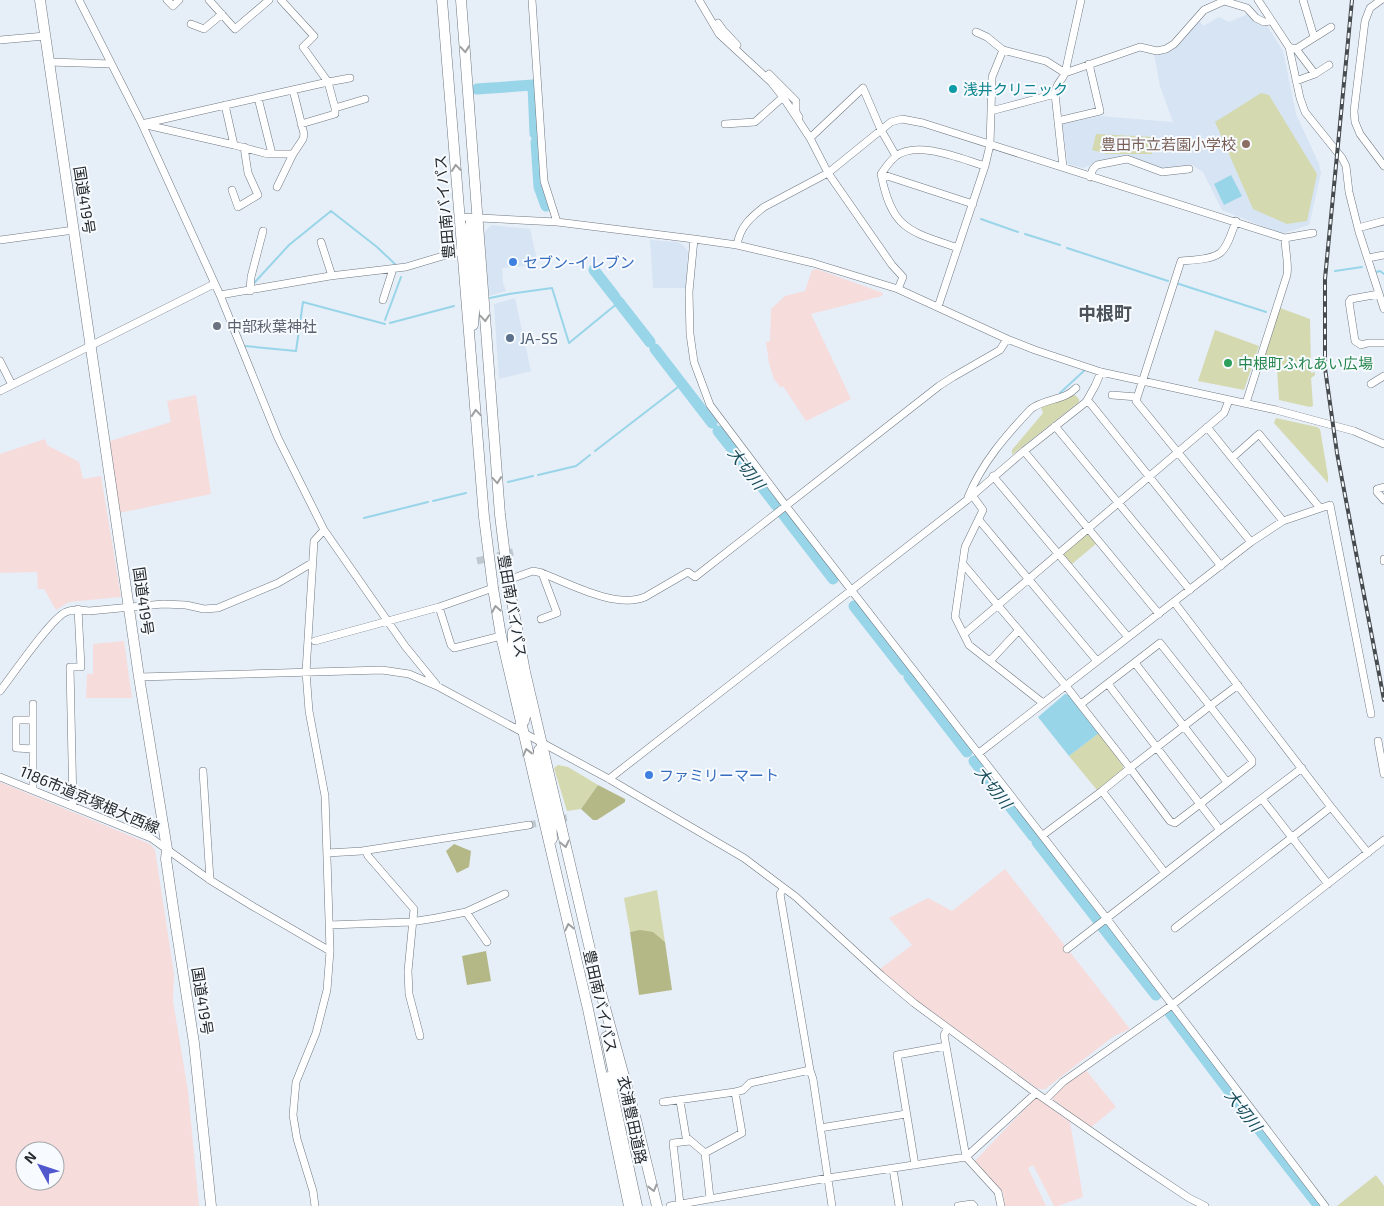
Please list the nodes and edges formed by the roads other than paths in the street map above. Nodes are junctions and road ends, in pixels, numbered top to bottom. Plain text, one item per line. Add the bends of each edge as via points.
1 (40, 0) edge
2 (80, 0) edge
3 (167, 0) edge
4 (179, 0) edge
5 (209, 0) edge
6 (268, 0) edge
7 (281, 0) edge
8 (442, 0) edge
9 (461, 0) edge
10 (532, 0) edge
11 (699, 0) edge
12 (703, 0) edge
13 (1081, 0) edge
14 (1242, 0) edge
15 (1258, 0) edge
16 (1303, 0) edge
17 (1381, 0) edge
18 (1247, 8) junction
19 (222, 14) junction
20 (1270, 20) junction
21 (191, 24) dead end
22 (1331, 27) dead end
23 (976, 32) dead end
24 (45, 36) junction
25 (1314, 37) junction
26 (0, 40) edge
27 (1293, 48) junction
28 (1003, 50) junction
29 (49, 62) junction
30 (111, 64) junction
31 (1089, 64) junction
32 (1329, 64) dead end
33 (1064, 73) junction
34 (1315, 74) junction
35 (350, 78) dead end
36 (328, 82) junction
37 (1296, 82) junction
38 (293, 90) junction
39 (1055, 94) junction
40 (258, 98) junction
41 (783, 98) junction
42 (365, 99) dead end
43 (225, 105) junction
44 (335, 108) junction
45 (991, 111) junction
46 (1058, 121) junction
47 (144, 123) junction
48 (301, 124) junction
49 (725, 124) dead end
50 (881, 130) junction
51 (811, 138) junction
52 (234, 145) junction
53 (990, 145) junction
54 (244, 147) junction
55 (272, 154) junction
56 (293, 154) junction
57 (896, 156) junction
58 (985, 166) junction
59 (1384, 166) edge
60 (1062, 167) junction
61 (1189, 169) dead end
62 (828, 173) junction
63 (881, 174) junction
64 (1090, 176) junction
65 (277, 187) dead end
66 (232, 190) dead end
67 (972, 204) junction
68 (460, 217) junction
69 (476, 217) junction
70 (1236, 221) junction
71 (1384, 221) edge
72 (557, 222) junction
73 (1358, 228) junction
74 (74, 230) junction
75 (263, 231) dead end
76 (1313, 233) dead end
77 (1285, 238) junction
78 (694, 239) junction
79 (0, 240) edge
80 (321, 242) dead end
81 (737, 245) junction
82 (958, 248) junction
83 (463, 251) junction
84 (1384, 254) edge
85 (1368, 258) junction
86 (393, 269) junction
87 (332, 276) junction
88 (214, 284) junction
89 (898, 289) junction
90 (250, 291) junction
91 (1379, 294) junction
92 (220, 295) junction
93 (383, 300) dead end
94 (938, 306) junction
95 (1384, 309) edge
96 (1007, 339) junction
97 (1384, 343) edge
98 (91, 344) junction
99 (470, 346) junction
100 (0, 361) edge
101 (1101, 372) junction
102 (1384, 376) edge
103 (1142, 382) junction
104 (1371, 384) dead end
105 (12, 385) junction
106 (1076, 388) dead end
107 (0, 391) edge
108 (1112, 395) dead end
109 (1137, 397) junction
110 (1229, 400) junction
111 (1086, 402) junction
112 (1246, 403) junction
113 (1055, 426) junction
114 (1207, 427) junction
115 (1384, 444) edge
116 (1024, 451) junction
117 (1176, 452) junction
118 (1232, 458) junction
119 (993, 476) junction
120 (1148, 476) junction
121 (1381, 488) edge
122 (969, 497) junction
123 (1384, 500) edge
124 (1118, 501) junction
125 (786, 506) junction
126 (1320, 508) junction
127 (979, 520) junction
128 (1283, 521) junction
129 (1088, 528) junction
130 (324, 530) junction
131 (1251, 542) junction
132 (1058, 553) junction
133 (312, 563) junction
134 (963, 564) junction
135 (1221, 566) junction
136 (542, 573) junction
137 (1028, 579) junction
138 (508, 580) junction
139 (492, 588) junction
140 (852, 590) junction
141 (1190, 590) junction
142 (1174, 602) junction
143 (998, 605) junction
144 (439, 606) junction
145 (130, 608) junction
146 (78, 609) junction
147 (1158, 614) junction
148 (513, 616) junction
149 (540, 618) dead end
150 (386, 620) junction
151 (1019, 630) junction
152 (964, 634) junction
153 (501, 636) junction
154 (1128, 637) junction
155 (316, 641) dead end
156 (990, 661) junction
157 (1097, 661) junction
158 (1135, 664) junction
159 (306, 672) junction
160 (139, 677) junction
161 (1108, 684) junction
162 (1238, 685) junction
163 (437, 686) junction
164 (1066, 686) junction
165 (0, 691) edge
166 (1043, 703) junction
167 (33, 704) dead end
168 (1080, 704) junction
169 (1210, 706) junction
170 (1371, 714) dead end
171 (33, 720) junction
172 (1183, 727) junction
173 (520, 728) junction
174 (1378, 740) dead end
175 (544, 745) junction
176 (1156, 748) junction
177 (34, 749) junction
178 (979, 753) junction
179 (1130, 768) junction
180 (1302, 768) junction
181 (202, 771) dead end
182 (1384, 774) edge
183 (0, 777) edge
184 (609, 778) junction
185 (1227, 782) junction
186 (33, 790) junction
187 (1102, 791) junction
188 (1262, 799) junction
189 (1200, 804) junction
190 (73, 806) junction
191 (1331, 807) junction
192 (529, 825) tunnel mouth
193 (1220, 830) junction
194 (1043, 835) junction
195 (1292, 838) junction
196 (1384, 840) edge
197 (167, 849) junction
198 (366, 851) junction
199 (327, 852) junction
200 (1368, 853) junction
201 (552, 857) junction
202 (1165, 873) junction
203 (210, 880) junction
204 (1328, 884) junction
205 (784, 888) junction
206 (505, 894) dead end
207 (466, 912) junction
208 (1107, 919) junction
209 (414, 922) junction
210 (329, 925) junction
211 (1175, 928) dead end
212 (487, 942) dead end
213 (1067, 949) dead end
214 (330, 951) junction
215 (575, 955) junction
216 (596, 975) junction
217 (1172, 1005) junction
218 (948, 1028) junction
219 (420, 1036) dead end
220 (946, 1046) junction
221 (810, 1070) junction
222 (735, 1092) junction
223 (1036, 1093) junction
224 (1046, 1099) junction
225 (680, 1101) junction
226 (663, 1102) dead end
227 (906, 1114) junction
228 (621, 1123) junction
229 (820, 1128) junction
230 (690, 1141) junction
231 (705, 1153) junction
232 (966, 1157) junction
233 (915, 1165) junction
234 (892, 1169) junction
235 (828, 1178) junction
236 (710, 1198) junction
237 (680, 1204) junction
238 (211, 1206) edge
239 (315, 1206) edge
240 (629, 1206) edge
241 (637, 1206) edge
242 (640, 1206) edge
243 (657, 1206) edge
244 (670, 1206) edge
245 (832, 1206) edge
246 (899, 1206) edge
247 (958, 1206) edge
248 (974, 1206) edge
249 (1001, 1206) edge
250 (1205, 1206) edge
251 (1325, 1206) edge

1 - 24 highway, 国道419号
2 - 30 street
3 - 4 street via 173,6
5 - 19 street
6 - 19 street via 236,28
7 - 36 street via 314,36 303,47
68 -> 8 highway, 豊田南バイパス
9 -> 69 highway, 豊田南バイパス
10 - 72 street via 544,181
11 - 41 street via 719,34 771,82
12 - 51 street via 723,30 796,101 796,112
13 - 33 street
14 - 18 street
15 - 20 street
16 - 25 street
17 - 59 street via 1370,8 1365,20 1354,117 1360,134
18 - 20 street via 1256,18 1264,22
18 - 31 street via 1224,1 1204,10 1166,49 1157,51 1140,47
19 - 21 street via 204,29
20 - 27 street
22 - 25 street
23 - 28 street
24 - 26 street
24 - 29 highway, 国道419号
25 - 27 street
27 - 34 street
27 - 37 street
28 - 33 street via 1046,61
28 - 45 street via 992,77
29 - 30 street
29 - 74 highway, 国道419号
30 - 47 street
31 - 33 street
31 - 46 street via 1100,111
32 - 34 street
33 - 39 street via 1056,85
34 - 37 street
35 - 36 street
36 - 38 street
36 - 44 street
37 - 73 street via 1305,112 1346,166
38 - 40 street
38 - 48 street
39 - 45 street
39 - 46 street
40 - 43 street
40 - 55 street
41 - 49 street via 755,122
41 - 51 street
42 - 44 street
43 - 47 street
43 - 52 street
44 - 48 street via 334,114
45 - 53 street
46 - 60 street
47 - 52 street
47 - 88 street
48 - 56 street via 303,139
50 - 51 street via 863,88
50 - 53 street via 902,119
50 - 57 street
50 - 62 street
51 - 62 street
52 - 54 street
53 - 58 street
53 - 60 street
54 - 55 street
54 - 66 street via 248,173 258,195 238,207
55 - 56 street
56 - 65 street
57 - 58 street via 916,148
57 - 63 street
58 - 67 street
60 - 64 street
61 - 64 street via 1162,172 1127,158 1097,165
62 - 81 street via 755,214 739,233
62 - 89 street via 903,277
63 - 67 street
63 - 82 street via 892,211 903,225 912,232
64 - 70 street
67 - 82 street
68 - 69 street
68 - 83 highway, 豊田南バイパス
69 - 72 street
69 - 99 highway via 470,226 475,300
69 -> 138 highway, 豊田南バイパス
70 - 77 street
70 - 103 street via 1220,253 1181,261
71 - 73 street
72 - 78 street
73 - 85 street
74 - 79 street
74 - 98 highway, 国道419号
75 - 90 street
76 - 77 street
77 - 112 street via 1287,275
78 - 81 street
78 - 125 street via 688,313 694,362 710,405
80 - 87 street
81 - 89 street
82 - 94 street
83 - 86 street via 415,266
83 - 99 highway, 豊田南バイパス
84 - 85 street
85 - 91 street
86 - 87 street
86 - 93 street
87 - 90 street
88 - 92 street
88 - 98 street
89 - 94 street
90 - 92 street
91 - 95 street
91 - 97 street via 1349,302 1355,341 1361,344
92 - 130 street via 278,438
94 - 96 street
96 - 101 street
96 - 125 street via 1000,350 939,386
98 - 105 street
98 - 145 highway, 国道419号
139 -> 99 highway, 豊田南バイパス
100 - 105 street
101 - 103 street
101 - 111 street
102 - 104 street
103 - 109 street
103 - 110 street
105 - 107 street
106 - 122 street via 1070,394 1038,403 1031,409 991,455 974,482
108 - 109 street
109 - 117 street via 1136,401
110 - 112 street
110 - 114 street via 1224,413
111 - 113 street
111 - 120 street
112 - 115 street via 1339,426
113 - 116 street
113 - 124 street
114 - 117 street
114 - 118 street
116 - 119 street
116 - 129 street
117 - 120 street
117 - 131 street
118 - 126 street via 1259,434
118 - 128 street
119 - 122 street
119 - 132 street
120 - 124 street
120 - 135 street
121 - 123 street via 1377,492
122 - 127 street via 983,510
122 - 140 street
124 - 129 street
124 - 141 street
125 - 136 street via 695,577 688,572 638,600 602,596
125 - 140 street
126 - 128 street
126 - 170 street via 1330,504
127 - 134 street via 965,547
127 - 137 street
128 - 131 street
129 - 132 street
129 - 147 street
130 - 133 street via 314,541
130 - 150 street
131 - 135 street
132 - 137 street
132 - 154 street
133 - 145 street via 278,583 218,608 163,604
133 - 159 street
134 - 143 street
134 - 152 street via 955,617
135 - 141 street
136 - 138 street via 533,571
136 - 149 street via 557,613
137 - 143 street
137 - 157 street
138 - 148 highway, 豊田南バイパス
139 - 144 street
153 -> 139 highway, 豊田南バイパス
140 - 178 street
140 - 184 street
141 - 142 street
142 - 147 street
142 - 162 street
143 - 151 street
143 - 152 street
144 - 150 street
144 - 153 street via 454,648
145 - 146 street
145 - 160 highway, 国道419号
146 - 165 street via 65,612 50,625
146 - 190 street via 81,668 70,667
147 - 154 street
148 - 173 highway via 513,656 526,713
148 - 175 highway, 豊田南バイパス
150 - 155 street
150 - 163 street
151 - 156 street
151 - 164 street
152 - 156 street via 969,644
153 - 173 highway, 豊田南バイパス
154 - 157 street
156 - 166 street
157 - 164 street
158 - 161 street
158 - 169 street via 1160,643
158 - 172 street
159 - 160 street
159 - 163 street via 393,671
159 - 199 street via 309,711 324,796
160 - 197 highway, 国道419号
161 - 168 street
161 - 176 street
162 - 169 street
162 - 180 street
163 - 173 street
164 - 166 street
164 - 168 street
166 - 178 street
167 - 171 street
168 - 179 street
169 - 172 street
169 - 185 street via 1252,760
171 - 177 street
171 - 177 street via 16,720 16,748
172 - 176 street
172 - 185 street
173 - 175 street
201 -> 173 highway, 豊田南バイパス
174 - 182 street
175 - 184 street
175 - 201 highway via 539,749 538,758 551,815
175 -> 216 highway, 豊田南バイパス
176 - 179 street
176 - 189 street
177 - 186 street
178 - 194 street
179 - 187 street
179 - 189 street via 1170,821 1175,823
180 - 188 street
180 - 191 street
181 - 203 street
183 - 186 street, 1186市道京塚根大西線
184 - 205 street via 744,858
185 - 189 street
186 - 190 street, 1186市道京塚根大西線
187 - 194 street
187 - 202 street
188 - 193 street
188 - 195 street
189 - 193 street
190 - 197 street, 1186市道京塚根大西線 via 151,838
191 - 195 street
191 - 200 street
192 - 198 street
193 - 202 street
194 - 208 street
195 - 204 street
195 - 211 street
196 - 200 street
197 - 203 street, 1186市道京塚根大西線
197 - 238 highway, 国道419号 via 194,1043
198 - 199 street
198 - 209 street via 414,909
199 - 210 street
200 - 204 street
215 -> 201 highway, 豊田南バイパス
202 - 208 street
203 - 214 street, 1186市道京塚根大西線
204 - 217 street
205 - 218 street via 899,991
205 - 221 street via 780,894
206 - 207 street
207 - 209 street
207 - 212 street
208 - 213 street
208 - 217 street
209 - 210 street
209 - 219 street via 408,971 409,994
210 - 214 street
214 - 239 street via 327,990 316,1033 296,1082 293,1115
215 - 228 highway, 衣浦豊田道路 via 589,992
215 - 240 highway, 豊田南バイパス
216 - 228 highway, 衣浦豊田道路
216 -> 243 highway, 豊田南バイパス
217 - 224 street via 1063,1082
217 - 251 street
218 - 220 street via 944,1035
218 - 223 street
220 - 227 street via 897,1055
220 - 232 street
221 - 222 street via 750,1083
221 - 229 street via 814,1078
222 - 225 street
222 - 231 street via 742,1133
223 - 224 street
223 - 232 street
224 - 250 street via 1165,1183
225 - 226 street
225 - 230 street via 686,1137
227 - 229 street
227 - 233 street
228 - 241 highway, 衣浦豊田道路
228 - 242 highway, 衣浦豊田道路
229 - 235 street
230 - 231 street
230 - 237 street via 673,1143
231 - 236 street
232 - 233 street
232 - 249 street via 998,1192
233 - 234 street
234 - 235 street
234 - 246 street
235 - 236 street
235 - 245 street
236 - 237 street
237 - 244 street
247 - 248 street

